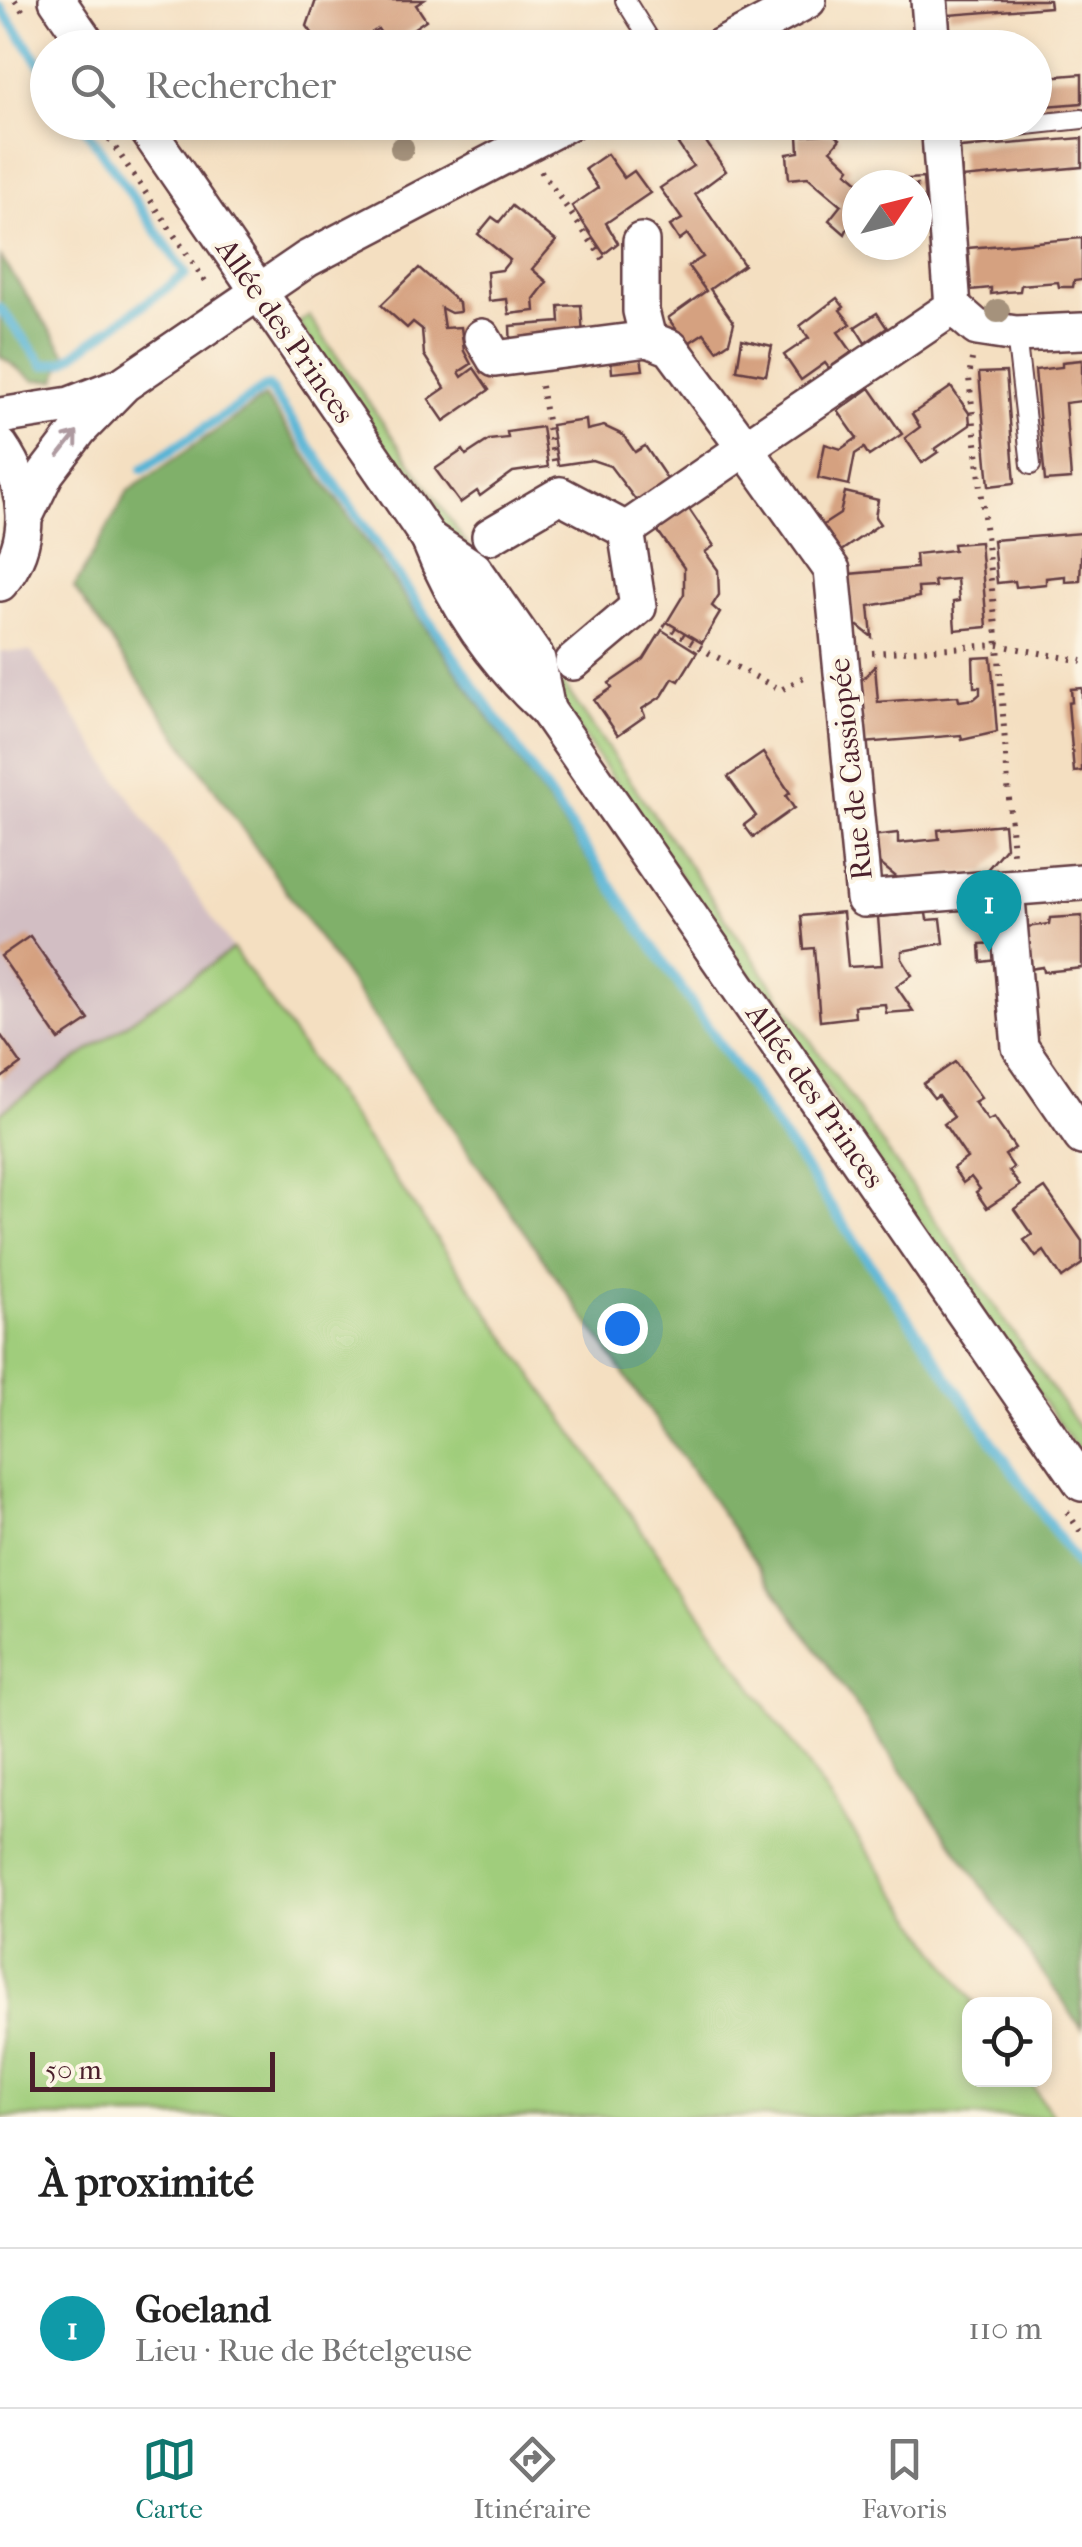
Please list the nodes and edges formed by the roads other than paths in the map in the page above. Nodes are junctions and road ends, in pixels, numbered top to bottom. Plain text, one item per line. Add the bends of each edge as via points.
1 (57, 0) edge
2 (625, 0) edge
3 (808, 0) edge
4 (930, 0) edge
5 (78, 30) edge
6 (643, 30) edge
7 (752, 30) edge
8 (932, 30) edge
9 (1082, 119) edge
10 (1052, 121) edge
11 (154, 140) edge
12 (534, 140) edge
13 (956, 140) edge
14 (641, 240) dead end
15 (260, 292) junction
16 (965, 318) junction
17 (1082, 331) edge
18 (1016, 334) junction
19 (482, 337) dead end
20 (648, 339) junction
21 (124, 384) junction
22 (0, 416) edge
23 (0, 446) edge
24 (746, 448) junction
25 (1031, 465) dead end
26 (26, 514) junction
27 (626, 530) junction
28 (490, 536) dead end
29 (0, 583) edge
30 (573, 662) dead end
31 (1082, 882) edge
32 (1006, 888) junction
33 (1082, 1137) edge
34 (1082, 1483) edge

1 - 5 street
2 - 6 lane
3 - 7 street
4 - 8 street
9 - 10 lane
11 - 15 street, Allée des Princes
12 - 15 street via 307,259
13 - 16 street
14 - 20 street via 640,311
15 - 21 street
15 - 34 street, Allée des Princes via 429,539 474,569 537,659 547,710
16 - 18 street
16 - 24 street
17 - 18 street
18 - 25 lane
19 - 20 street via 494,360
20 - 24 street via 671,348
21 - 22 street via 70,404
26 -> 21 street via 46,472
23 - 26 street via 19,480
24 - 27 street
24 - 32 street, Rue de Cassiopée via 832,570 864,899
26 - 29 street via 20,549
27 - 28 street via 560,495
27 - 30 street via 638,607
31 - 32 street, Rue de Cassiopée
32 - 33 street via 1020,1047

